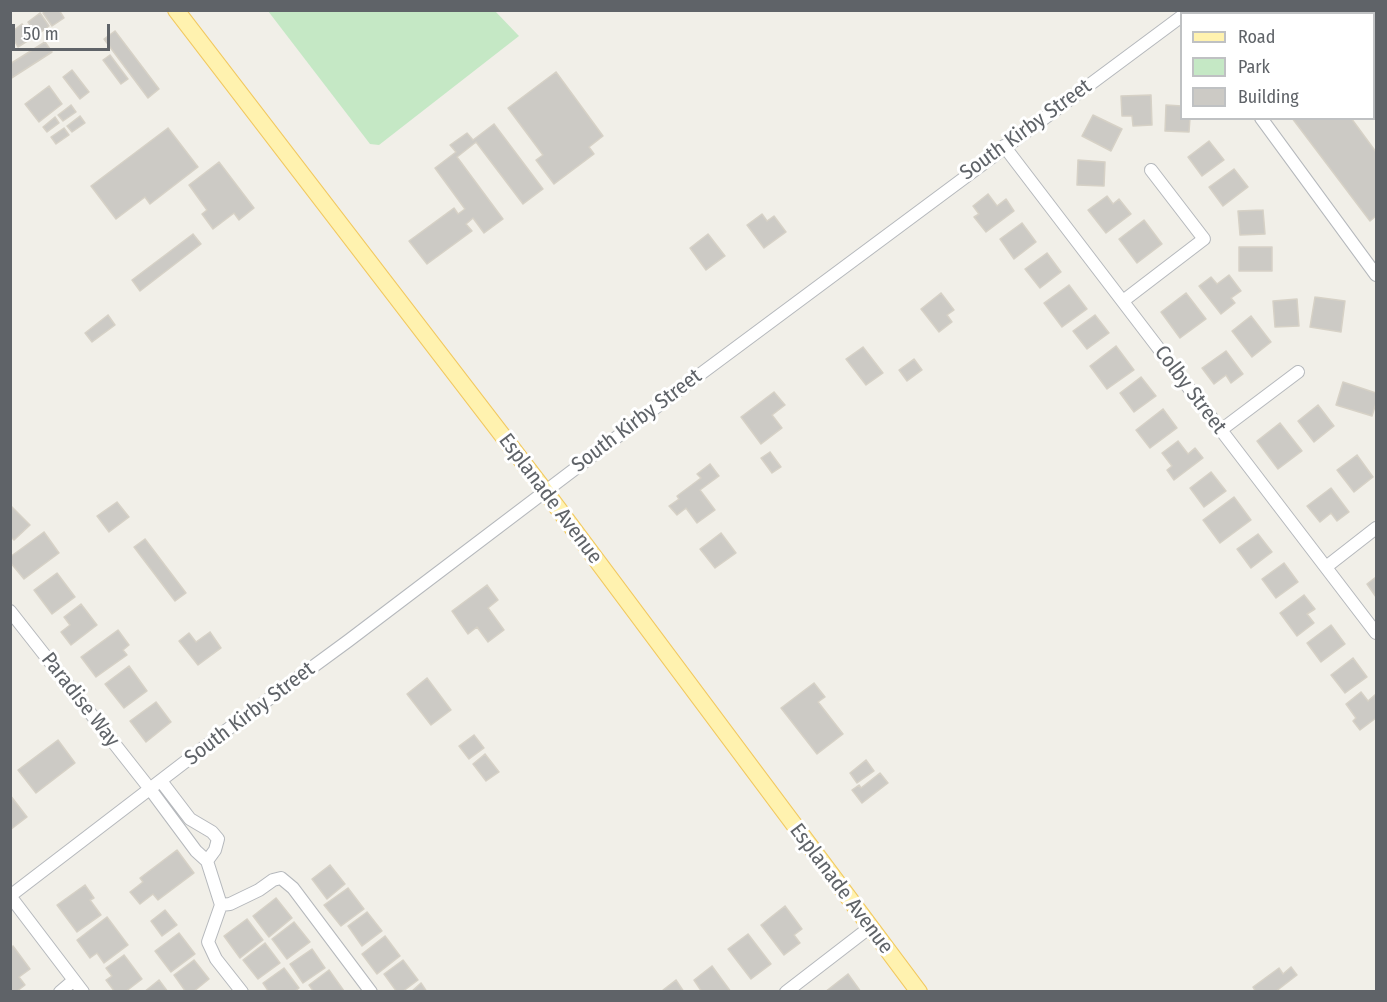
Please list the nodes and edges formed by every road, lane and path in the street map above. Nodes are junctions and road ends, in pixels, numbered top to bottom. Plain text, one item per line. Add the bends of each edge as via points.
1 (176, 10) edge
2 (1180, 14) edge
3 (1262, 120) edge
4 (1004, 146) junction
5 (1151, 170) dead end
6 (1377, 275) edge
7 (1123, 301) junction
8 (1298, 372) dead end
9 (1221, 430) junction
10 (545, 491) junction
11 (1377, 528) edge
12 (1326, 567) junction
13 (10, 611) edge
14 (1377, 633) edge
15 (161, 781) junction
16 (150, 789) junction
17 (207, 861) junction
18 (10, 896) edge
19 (221, 905) junction
20 (870, 927) junction
21 (74, 980) junction
22 (60, 992) edge
23 (83, 992) edge
24 (242, 992) edge
25 (371, 992) edge
26 (786, 992) edge
27 (919, 992) edge

1 - 10 main road, Esplanade Avenue
2 - 4 street, South Kirby Street
3 - 6 street
4 - 7 street, Colby Street
4 - 10 street, South Kirby Street
5 - 7 street via 1204,239
7 - 9 street, Colby Street
8 - 9 street
9 - 12 street, Colby Street
10 - 15 street, South Kirby Street
10 - 20 main road, Esplanade Avenue
11 - 12 street
12 - 14 street, Colby Street
13 - 16 street, Paradise Way
15 - 16 street, South Kirby Street
15 - 17 street via 190,819 218,839
16 - 17 street, Paradise Way
16 - 18 street, South Kirby Street
17 - 19 street
18 - 21 street
19 - 24 street via 208,942
19 - 25 street via 281,878 293,888
20 - 26 street
20 - 27 main road, Esplanade Avenue
21 - 22 street
21 - 23 street

